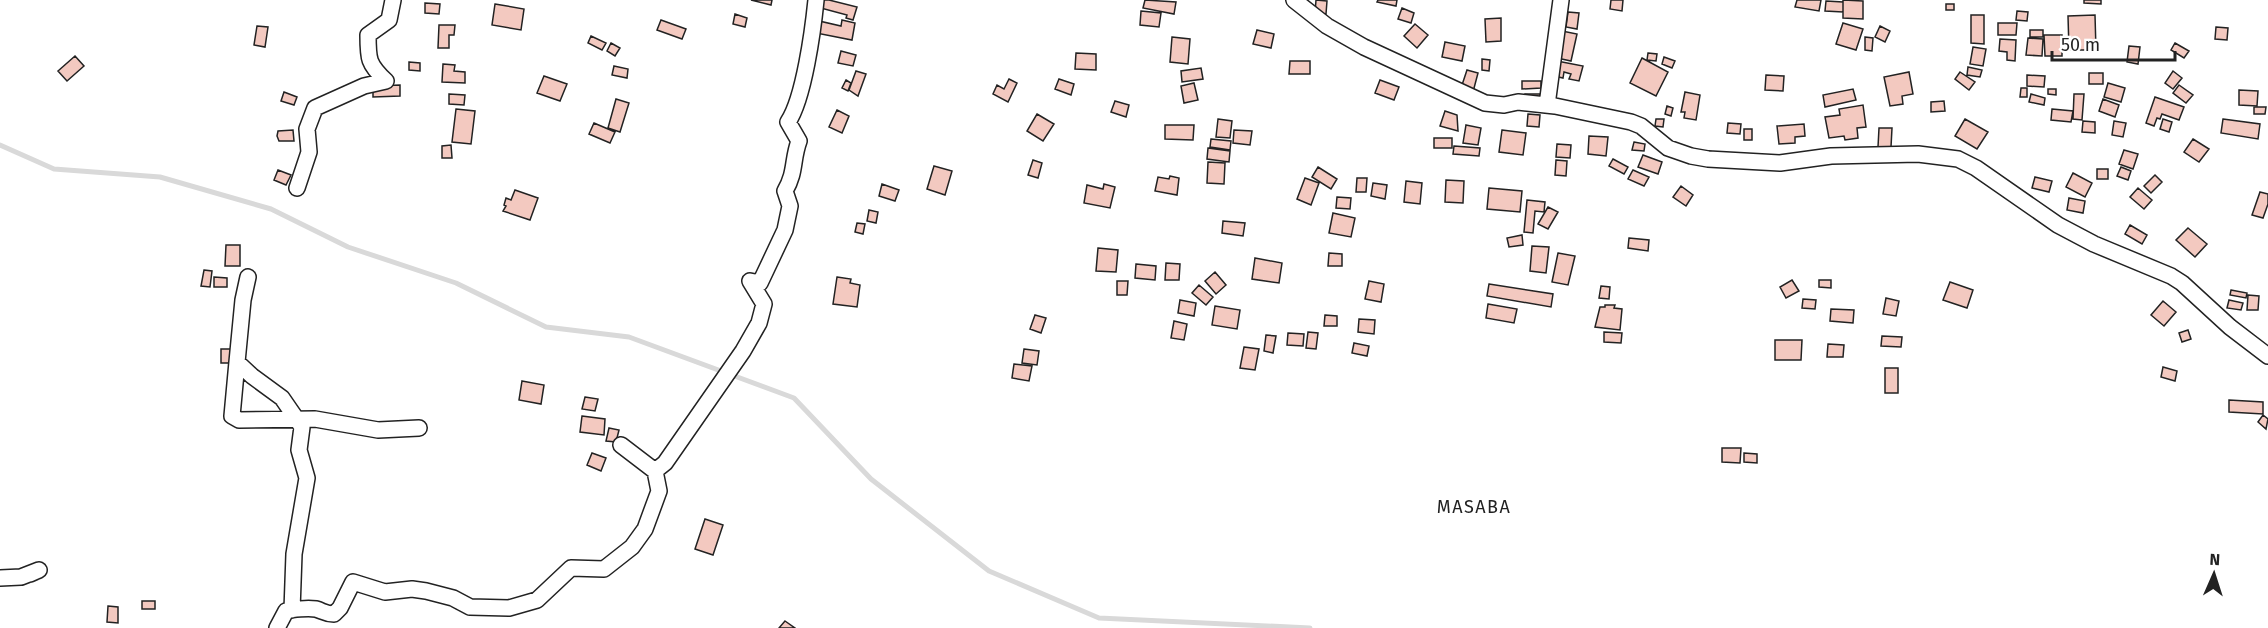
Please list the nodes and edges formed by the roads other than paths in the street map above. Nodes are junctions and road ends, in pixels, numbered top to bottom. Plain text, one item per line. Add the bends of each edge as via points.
1 (393, 0) edge
2 (816, 0) edge
3 (1294, 0) edge
4 (1561, 0) edge
5 (1547, 105) junction
6 (297, 188) dead end
7 (248, 277) dead end
8 (2268, 356) edge
9 (237, 362) junction
10 (297, 419) junction
11 (419, 428) dead end
12 (621, 445) dead end
13 (655, 471) junction
14 (30, 574) dead end
15 (0, 578) edge
16 (291, 609) junction
17 (277, 628) edge

1 - 6 street via 389,20 368,34 371,67 386,81 364,86 315,108 307,129 309,152
2 - 13 street via 801,91 788,122 799,141 792,179 785,191 790,206 785,230 760,283 750,281 764,304 759,323 665,463
3 - 5 street via 1327,26 1364,47 1478,100 1502,105
4 - 5 street
5 - 8 street via 1631,122 1668,148 1708,159 1780,163 1831,156 1918,154 1958,159 2058,225 2176,279
7 - 9 street
9 - 10 street via 282,398
9 - 10 street via 232,416 239,420
10 - 11 street via 378,430
10 - 16 street via 302,427 298,450 307,478 294,554
12 - 13 street
13 - 16 street via 659,491 645,529 632,547 604,569 571,568 537,600 509,608 470,608 453,598 426,591 385,592 353,582 334,614
14 - 15 street via 39,570 21,577
16 - 17 street

